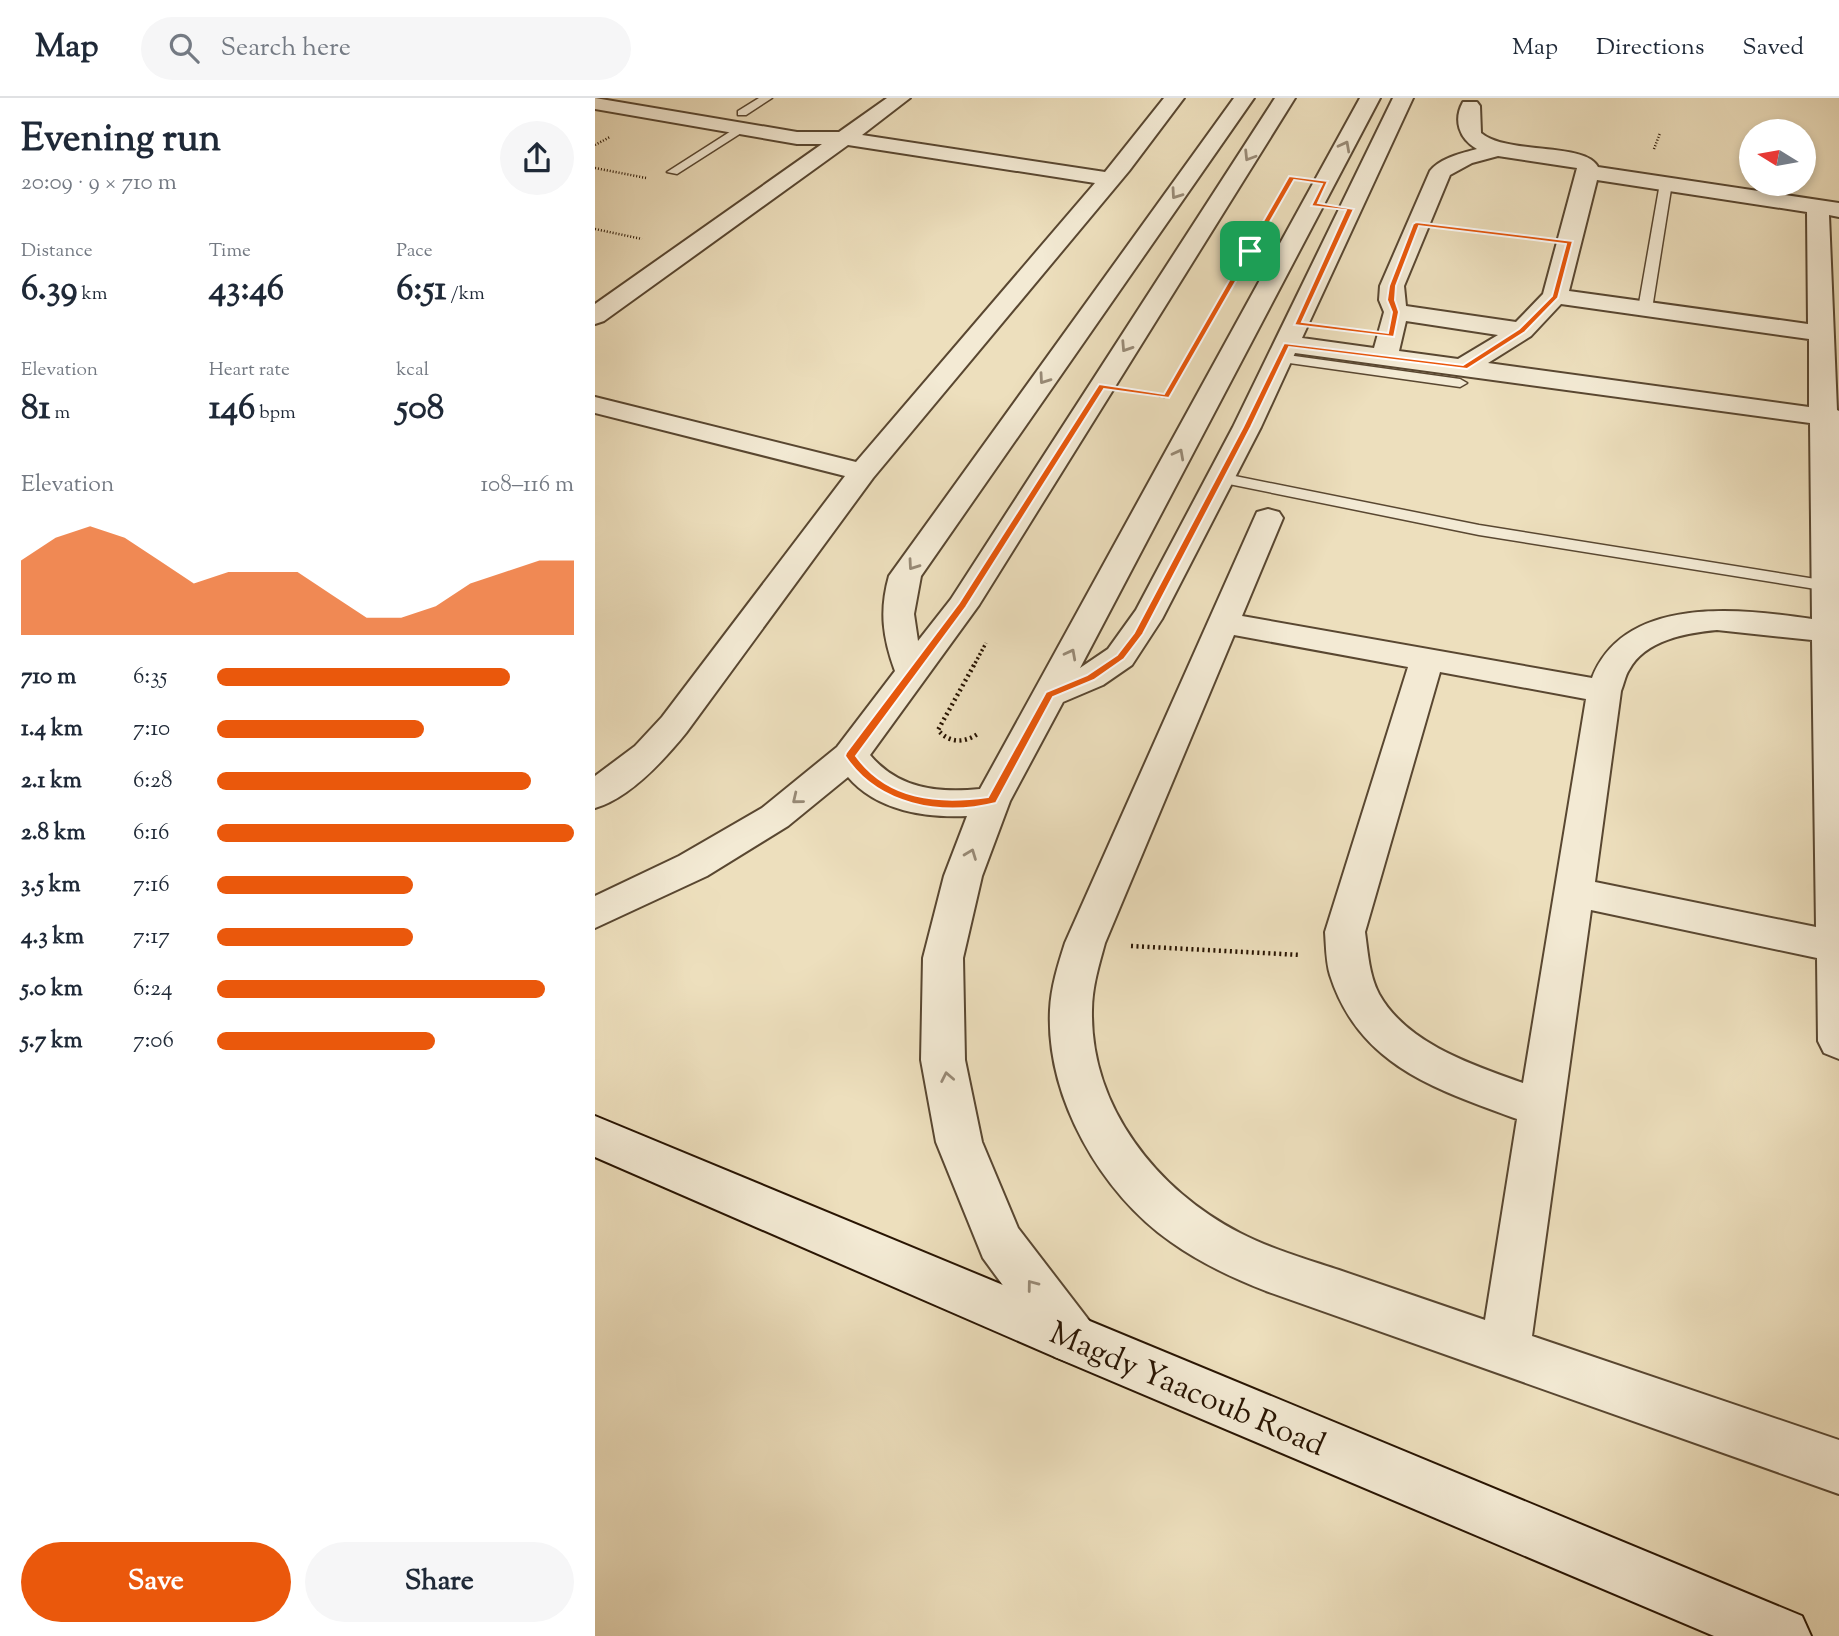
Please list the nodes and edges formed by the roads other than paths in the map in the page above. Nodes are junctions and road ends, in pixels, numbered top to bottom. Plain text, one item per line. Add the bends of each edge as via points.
1 (656, 98) edge
2 (767, 98) edge
3 (900, 98) edge
4 (1174, 98) edge
5 (1244, 98) edge
6 (1285, 98) edge
7 (1370, 98) edge
8 (1403, 98) edge
9 (595, 103) edge
10 (1470, 106) dead end
11 (743, 121) junction
12 (843, 138) junction
13 (1497, 150) junction
14 (673, 172) dead end
15 (1588, 172) junction
16 (1109, 179) junction
17 (1666, 183) junction
18 (1314, 205) junction
19 (1350, 209) junction
20 (1829, 209) edge
21 (1556, 296) junction
22 (1645, 309) junction
23 (595, 316) edge
24 (1522, 331) junction
25 (1821, 333) junction
26 (1390, 335) junction
27 (1288, 342) junction
28 (1462, 375) junction
29 (595, 405) edge
30 (1831, 418) edge
31 (863, 472) junction
32 (1220, 478) junction
33 (1268, 518) dead end
34 (1828, 586) junction
35 (1224, 622) junction
36 (1829, 632) junction
37 (1427, 659) junction
38 (913, 673) junction
39 (1604, 691) junction
40 (1049, 694) junction
41 (850, 756) junction
42 (595, 794) edge
43 (992, 801) junction
44 (1836, 824) edge
45 (1574, 892) junction
46 (595, 913) edge
47 (1837, 947) junction
48 (1839, 1041) edge
49 (1541, 1109) junction
50 (595, 1136) edge
51 (1073, 1340) junction
52 (1505, 1350) junction
53 (1839, 1467) edge
54 (1782, 1636) edge

1 - 11 street
2 - 11 lane
3 - 12 street
4 - 16 street
5 -> 38 street via 905,576 896,601 897,626
6 -> 38 street via 963,605
18 -> 7 street
8 - 19 street
9 - 11 street
10 - 13 street via 1467,130
11 - 12 street via 815,140
11 - 14 lane
12 - 16 street
12 - 23 street
13 - 15 street via 1572,158 1587,165
13 - 26 street via 1441,171 1392,286
15 - 17 street
15 - 21 street
16 - 31 street
17 - 20 street
17 - 22 lane
18 - 19 street
40 -> 18 street
19 - 27 street
20 - 25 street
21 - 22 street
21 - 24 street
22 - 25 street
24 - 26 street
24 - 28 street
25 - 30 street
26 - 27 street
26 - 28 street
27 - 28 lane
27 - 32 street
28 - 30 street
29 - 31 street
30 - 34 street
31 - 42 street via 674,725 648,755
32 - 34 lane via 1479,530
32 - 40 street via 1151,612 1120,657 1091,677
33 - 35 street
34 - 36 street
35 - 37 street
35 - 52 street via 1085,943 1074,980 1070,1019 1074,1060 1087,1101 1107,1141 1145,1188 1172,1215 1216,1245 1266,1268
36 - 39 street via 1714,620 1673,626 1639,641 1615,663
36 - 44 street
37 - 39 street
37 - 49 street via 1345,932 1345,958 1353,986 1369,1014 1393,1040 1423,1062
38 - 41 street
39 - 45 street
40 - 43 street
41 - 43 street via 880,787 904,797 951,804
41 -> 46 street via 775,817 693,866
51 -> 43 street via 1000,1242 959,1142 943,1060 943,958 963,876
44 - 47 street
45 - 47 street
45 - 49 street
47 - 48 street
49 - 52 street
50 - 51 street, Magdy Yaacoub Road
51 - 54 street, Magdy Yaacoub Road
52 - 53 street

